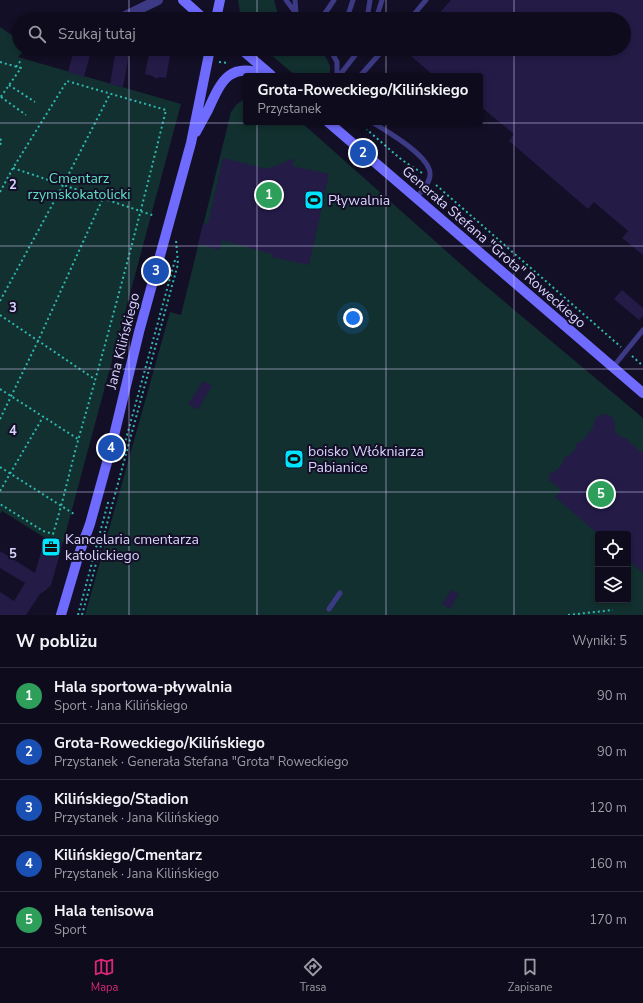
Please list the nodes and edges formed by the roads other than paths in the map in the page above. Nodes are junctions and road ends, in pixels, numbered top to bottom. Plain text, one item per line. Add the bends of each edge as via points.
1 (158, 0) edge
2 (182, 0) edge
3 (220, 0) edge
4 (286, 0) edge
5 (295, 0) edge
6 (334, 0) edge
7 (353, 0) edge
8 (370, 0) edge
9 (382, 0) edge
10 (426, 0) edge
11 (133, 12) edge
12 (196, 12) edge
13 (217, 12) edge
14 (295, 12) edge
15 (296, 12) edge
16 (326, 12) edge
17 (349, 12) edge
18 (368, 12) edge
19 (378, 12) edge
20 (416, 12) edge
21 (209, 56) edge
22 (249, 56) edge
23 (334, 56) edge
24 (356, 56) edge
25 (378, 56) edge
26 (260, 73) edge
27 (269, 73) edge
28 (338, 73) edge
29 (341, 73) edge
30 (363, 73) edge
31 (331, 125) edge
32 (377, 125) edge
33 (191, 143) junction
34 (416, 198) junction
35 (643, 330) edge
36 (613, 367) junction
37 (643, 392) edge
38 (340, 593) dead end
39 (330, 609) dead end
40 (62, 615) edge

1 - 11 street
2 - 12 street
3 - 13 street
4 - 14 lane
5 - 15 lane
6 - 16 lane
7 - 17 lane
8 - 18 lane
9 - 19 lane
10 - 20 lane
21 - 33 street, Jana Kilińskiego
22 - 27 street
23 - 28 lane
24 - 29 lane
25 - 30 lane
26 - 33 street via 249,71 228,75 215,93
31 - 34 street, Generała Stefana "Grota" Roweckiego
32 - 34 lane via 423,159 430,169 430,179
33 - 40 street, Jana Kilińskiego via 90,524
34 - 36 street, Generała Stefana "Grota" Roweckiego
35 - 36 lane
36 - 37 street, Generała Stefana "Grota" Roweckiego
38 - 39 lane

